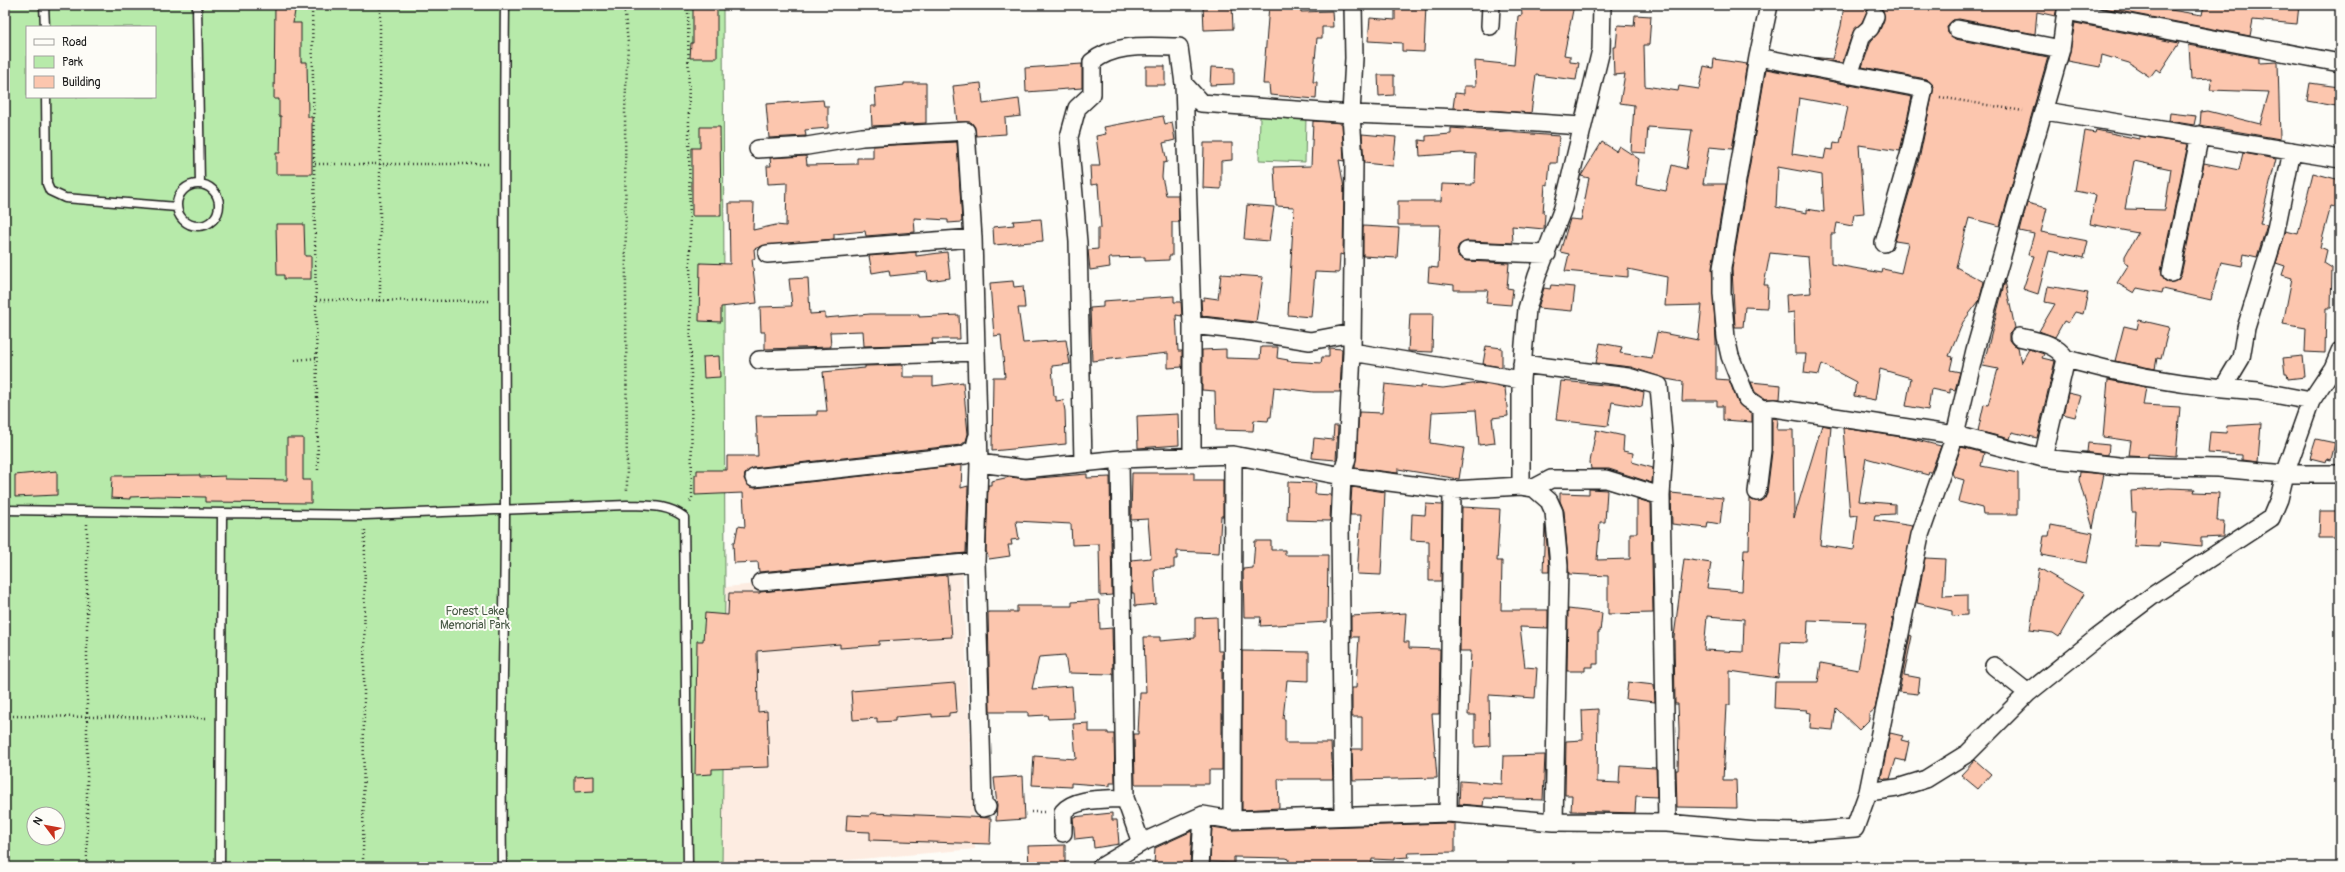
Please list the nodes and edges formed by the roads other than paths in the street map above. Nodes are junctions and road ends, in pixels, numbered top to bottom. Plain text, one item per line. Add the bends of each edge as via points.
1 (44, 5) edge
2 (197, 5) edge
3 (505, 5) edge
4 (1353, 5) edge
5 (1491, 5) edge
6 (1602, 5) edge
7 (1769, 5) edge
8 (2063, 8) edge
9 (1875, 16) dead end
10 (45, 26) edge
11 (1490, 26) dead end
12 (1957, 29) dead end
13 (2061, 49) junction
14 (1758, 56) junction
15 (2340, 63) edge
16 (1849, 75) junction
17 (1184, 84) junction
18 (46, 98) edge
19 (2044, 113) junction
20 (1351, 114) junction
21 (1581, 126) junction
22 (2200, 135) junction
23 (758, 149) dead end
24 (2292, 151) junction
25 (2340, 159) edge
26 (200, 184) junction
27 (177, 207) junction
28 (973, 238) junction
29 (1884, 243) dead end
30 (1467, 251) dead end
31 (767, 254) dead end
32 (1546, 254) junction
33 (2171, 273) dead end
34 (1192, 325) junction
35 (1352, 333) junction
36 (2019, 337) dead end
37 (2340, 351) edge
38 (975, 352) junction
39 (1352, 352) junction
40 (2066, 359) junction
41 (758, 360) dead end
42 (2336, 368) edge
43 (1521, 372) junction
44 (2224, 388) junction
45 (2311, 401) junction
46 (1762, 409) junction
47 (1955, 435) junction
48 (977, 438) junction
49 (1233, 455) junction
50 (1192, 456) junction
51 (2043, 458) junction
52 (1120, 459) junction
53 (1083, 462) junction
54 (979, 463) junction
55 (2285, 474) junction
56 (2340, 474) edge
57 (1342, 476) junction
58 (754, 478) dead end
59 (1527, 487) junction
60 (1452, 490) junction
61 (1757, 492) dead end
62 (1661, 496) junction
63 (505, 509) junction
64 (5, 510) edge
65 (222, 514) junction
66 (976, 562) junction
67 (761, 582) dead end
68 (1994, 666) dead end
69 (2028, 693) junction
70 (1868, 792) junction
71 (1125, 798) junction
72 (987, 807) dead end
73 (1448, 813) junction
74 (1203, 815) junction
75 (1344, 816) junction
76 (1232, 820) junction
77 (1554, 822) junction
78 (1667, 823) junction
79 (1063, 832) dead end
80 (1141, 843) junction
81 (220, 867) edge
82 (502, 867) edge
83 (688, 867) edge
84 (1101, 867) edge
85 (1200, 867) edge

1 - 10 lane
2 - 26 lane
3 - 63 lane
4 - 20 street
5 - 11 street
6 - 21 street via 1601,50
7 - 14 street
8 - 13 street
8 - 15 street
9 - 16 street via 1870,28 1862,35
12 - 13 street
13 - 19 street
14 - 16 street
14 - 46 street via 1722,268 1722,293 1730,356 1747,399
16 - 29 street via 1924,90 1912,145
17 - 20 street via 1201,103
17 - 34 street
17 - 53 street via 1180,47 1116,49 1099,56 1092,62 1092,94 1077,108 1069,137 1078,242
18 - 27 lane via 47,184 50,191 65,198
19 - 22 street
19 - 47 street via 1975,350
20 - 21 street
20 - 35 street via 1354,162
21 - 32 street via 1563,208
22 - 24 street
22 - 33 street
23 - 28 street via 807,146 862,137 966,131
24 - 25 street
24 - 44 street via 2275,234 2246,328 2241,358
26 - 27 lane via 193,184 181,193
26 - 27 lane via 214,192 218,199 216,216 210,222 202,225 186,222
28 - 31 street
28 - 38 street
30 - 32 street
32 - 43 street via 1527,309
34 - 35 street via 1310,341
34 - 50 street
35 - 39 street
36 - 40 street via 2053,346 2061,351
37 - 42 street
38 - 41 street
38 - 48 street
39 - 43 street
39 - 57 street via 1347,458
40 - 44 street via 2179,384
40 - 51 street
42 - 45 street
43 - 59 street
43 - 62 street via 1628,377 1659,386 1664,447
44 - 45 street via 2258,391
45 - 55 street
46 - 47 street via 1774,408
46 - 61 street via 1762,451
47 - 51 street
47 - 70 street via 1920,535
48 - 54 street
48 - 58 street via 975,446 965,455
49 - 50 street
49 - 57 street
49 - 76 street
50 - 52 street
51 - 55 street via 2119,466 2218,468
52 - 53 street
52 - 71 street
53 - 54 street via 1025,469
54 - 66 street
55 - 56 street
55 - 69 street via 2271,518 2156,594
57 - 60 street
57 - 75 street via 1340,599
59 - 60 street
59 - 62 street via 1551,480 1606,479
59 - 77 street via 1549,501 1554,512 1559,566
60 - 73 street
62 - 78 street
63 - 65 lane via 365,515
63 - 82 lane
63 - 83 lane via 661,506 673,509 684,517
64 - 65 lane
65 - 81 lane
66 - 67 street
66 - 72 street via 983,808
68 - 69 street
69 - 70 street via 1968,753 1948,766 1926,779 1897,788
70 - 78 street via 1855,828 1800,832 1756,831
71 - 79 street via 1085,801 1068,806 1063,812
71 - 80 street
73 - 75 street
73 - 77 street
74 - 76 street
74 - 80 street
74 - 85 street
75 - 76 street
77 - 78 street
80 - 84 street

